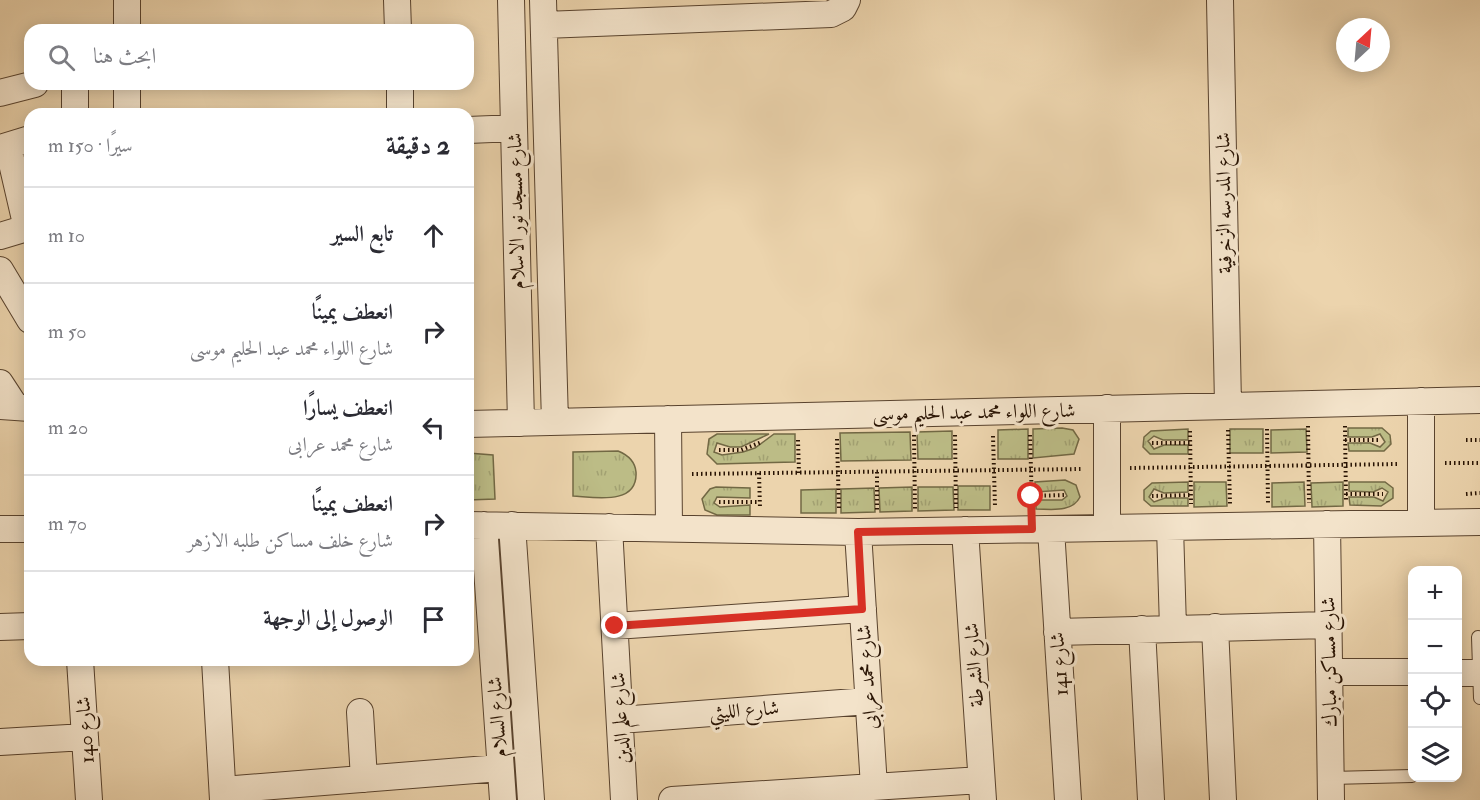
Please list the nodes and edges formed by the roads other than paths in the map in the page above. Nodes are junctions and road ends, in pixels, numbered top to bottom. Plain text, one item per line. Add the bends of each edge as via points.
1 (127, 0) edge
2 (397, 0) edge
3 (510, 0) edge
4 (847, 0) edge
5 (1220, 0) edge
6 (677, 10) edge
7 (610, 11) edge
8 (544, 12) edge
9 (127, 24) edge
10 (398, 24) edge
11 (24, 87) edge
12 (75, 90) edge
13 (127, 90) edge
14 (400, 90) edge
15 (0, 93) edge
16 (75, 108) edge
17 (127, 108) edge
18 (400, 108) edge
19 (514, 128) junction
20 (474, 130) edge
21 (13, 144) edge
22 (24, 206) edge
23 (24, 229) edge
24 (0, 236) edge
25 (0, 270) edge
26 (24, 310) edge
27 (0, 383) edge
28 (1480, 400) edge
29 (1421, 401) junction
30 (1228, 405) junction
31 (15, 407) edge
32 (1107, 408) junction
33 (668, 419) junction
34 (555, 422) junction
35 (521, 423) junction
36 (474, 424) edge
37 (1480, 522) edge
38 (1420, 523) junction
39 (1328, 524) junction
40 (476, 525) edge
41 (512, 525) junction
42 (1181, 526) junction
43 (609, 527) junction
44 (24, 528) edge
45 (669, 528) junction
46 (1107, 528) junction
47 (0, 529) edge
48 (1041, 529) junction
49 (961, 530) junction
50 (858, 531) junction
51 (862, 609) junction
52 (1328, 624) junction
53 (24, 626) edge
54 (615, 626) junction
55 (0, 627) edge
56 (1215, 627) junction
57 (1173, 628) junction
58 (1142, 629) junction
59 (1057, 632) junction
60 (1478, 637) dead end
61 (520, 643) junction
62 (480, 644) edge
63 (81, 666) edge
64 (215, 666) edge
65 (1329, 672) junction
66 (1408, 672) edge
67 (1462, 673) edge
68 (1480, 673) edge
69 (1480, 698) edge
70 (868, 701) junction
71 (360, 712) dead end
72 (620, 720) junction
73 (85, 737) junction
74 (0, 741) edge
75 (500, 768) junction
76 (1408, 777) edge
77 (364, 779) junction
78 (1331, 789) edge
79 (982, 790) edge
80 (868, 792) edge
81 (223, 795) edge
82 (89, 800) edge
83 (503, 800) edge
84 (531, 800) edge
85 (624, 800) edge
86 (672, 800) edge
87 (1068, 800) edge
88 (1152, 800) edge
89 (1223, 800) edge

1 - 9 street
2 - 10 street
3 - 19 street, شارع مسجد نور الاسلام
4 - 6 street via 843,8 831,14
5 - 30 street, شارع المدرسه الزخرفية
6 - 7 street
7 - 8 street
8 - 34 street, شارع مسجد نور الاسلام
11 - 15 street
12 - 16 street
13 - 17 street
14 - 18 street
19 - 20 street
19 - 35 street, شارع مسجد نور الاسلام
21 - 22 street
23 - 24 street
25 - 26 street
27 - 31 street
28 - 29 street, شارع اللواء محمد عبد الحليم موسى
29 - 30 street, شارع اللواء محمد عبد الحليم موسى
29 - 38 street
30 - 32 street, شارع اللواء محمد عبد الحليم موسى
32 - 33 street, شارع اللواء محمد عبد الحليم موسى
32 - 46 street
33 - 34 street, شارع اللواء محمد عبد الحليم موسى
33 - 45 street
34 - 35 street, شارع اللواء محمد عبد الحليم موسى
35 - 36 street, شارع اللواء محمد عبد الحليم موسى
37 - 38 street
38 - 39 street
39 - 42 street
39 - 52 street, شارع مساكن مبارك
40 - 41 street
40 - 62 street, شارع السلام
41 - 43 street
41 - 61 street, شارع السلام
42 - 46 street
42 - 57 street
43 - 45 street
43 - 54 street, شارع علم الدين
44 - 47 street
45 - 50 street
46 - 48 street
48 - 49 street
48 - 59 street, شارع 141
49 - 50 street
49 - 79 street, شارع الشرطة
50 - 51 street, شارع محمد عرابى
51 - 54 street
51 - 70 street, شارع محمد عرابى
52 - 56 street
52 - 65 street, شارع مساكن مبارك
53 - 55 street
54 - 72 street, شارع علم الدين
56 - 57 street
56 - 89 street
57 - 58 street
58 - 59 street
58 - 88 street
59 - 87 street, شارع 141
60 - 68 lane
61 - 62 street
61 - 84 street, شارع السلام
62 - 75 street, شارع السلام
63 - 73 street, شارع 140
64 - 81 street
65 - 66 street
65 - 78 street, شارع مساكن مبارك
67 - 68 street
68 - 69 lane
70 - 72 street, شارع الليثي
70 - 80 street, شارع محمد عرابى
71 - 77 street
72 - 85 street, شارع علم الدين
73 - 74 street
73 - 82 street, شارع 140
75 - 77 street
75 - 83 street, شارع السلام
76 - 78 lane
77 - 81 street
79 - 80 street
80 - 86 street

